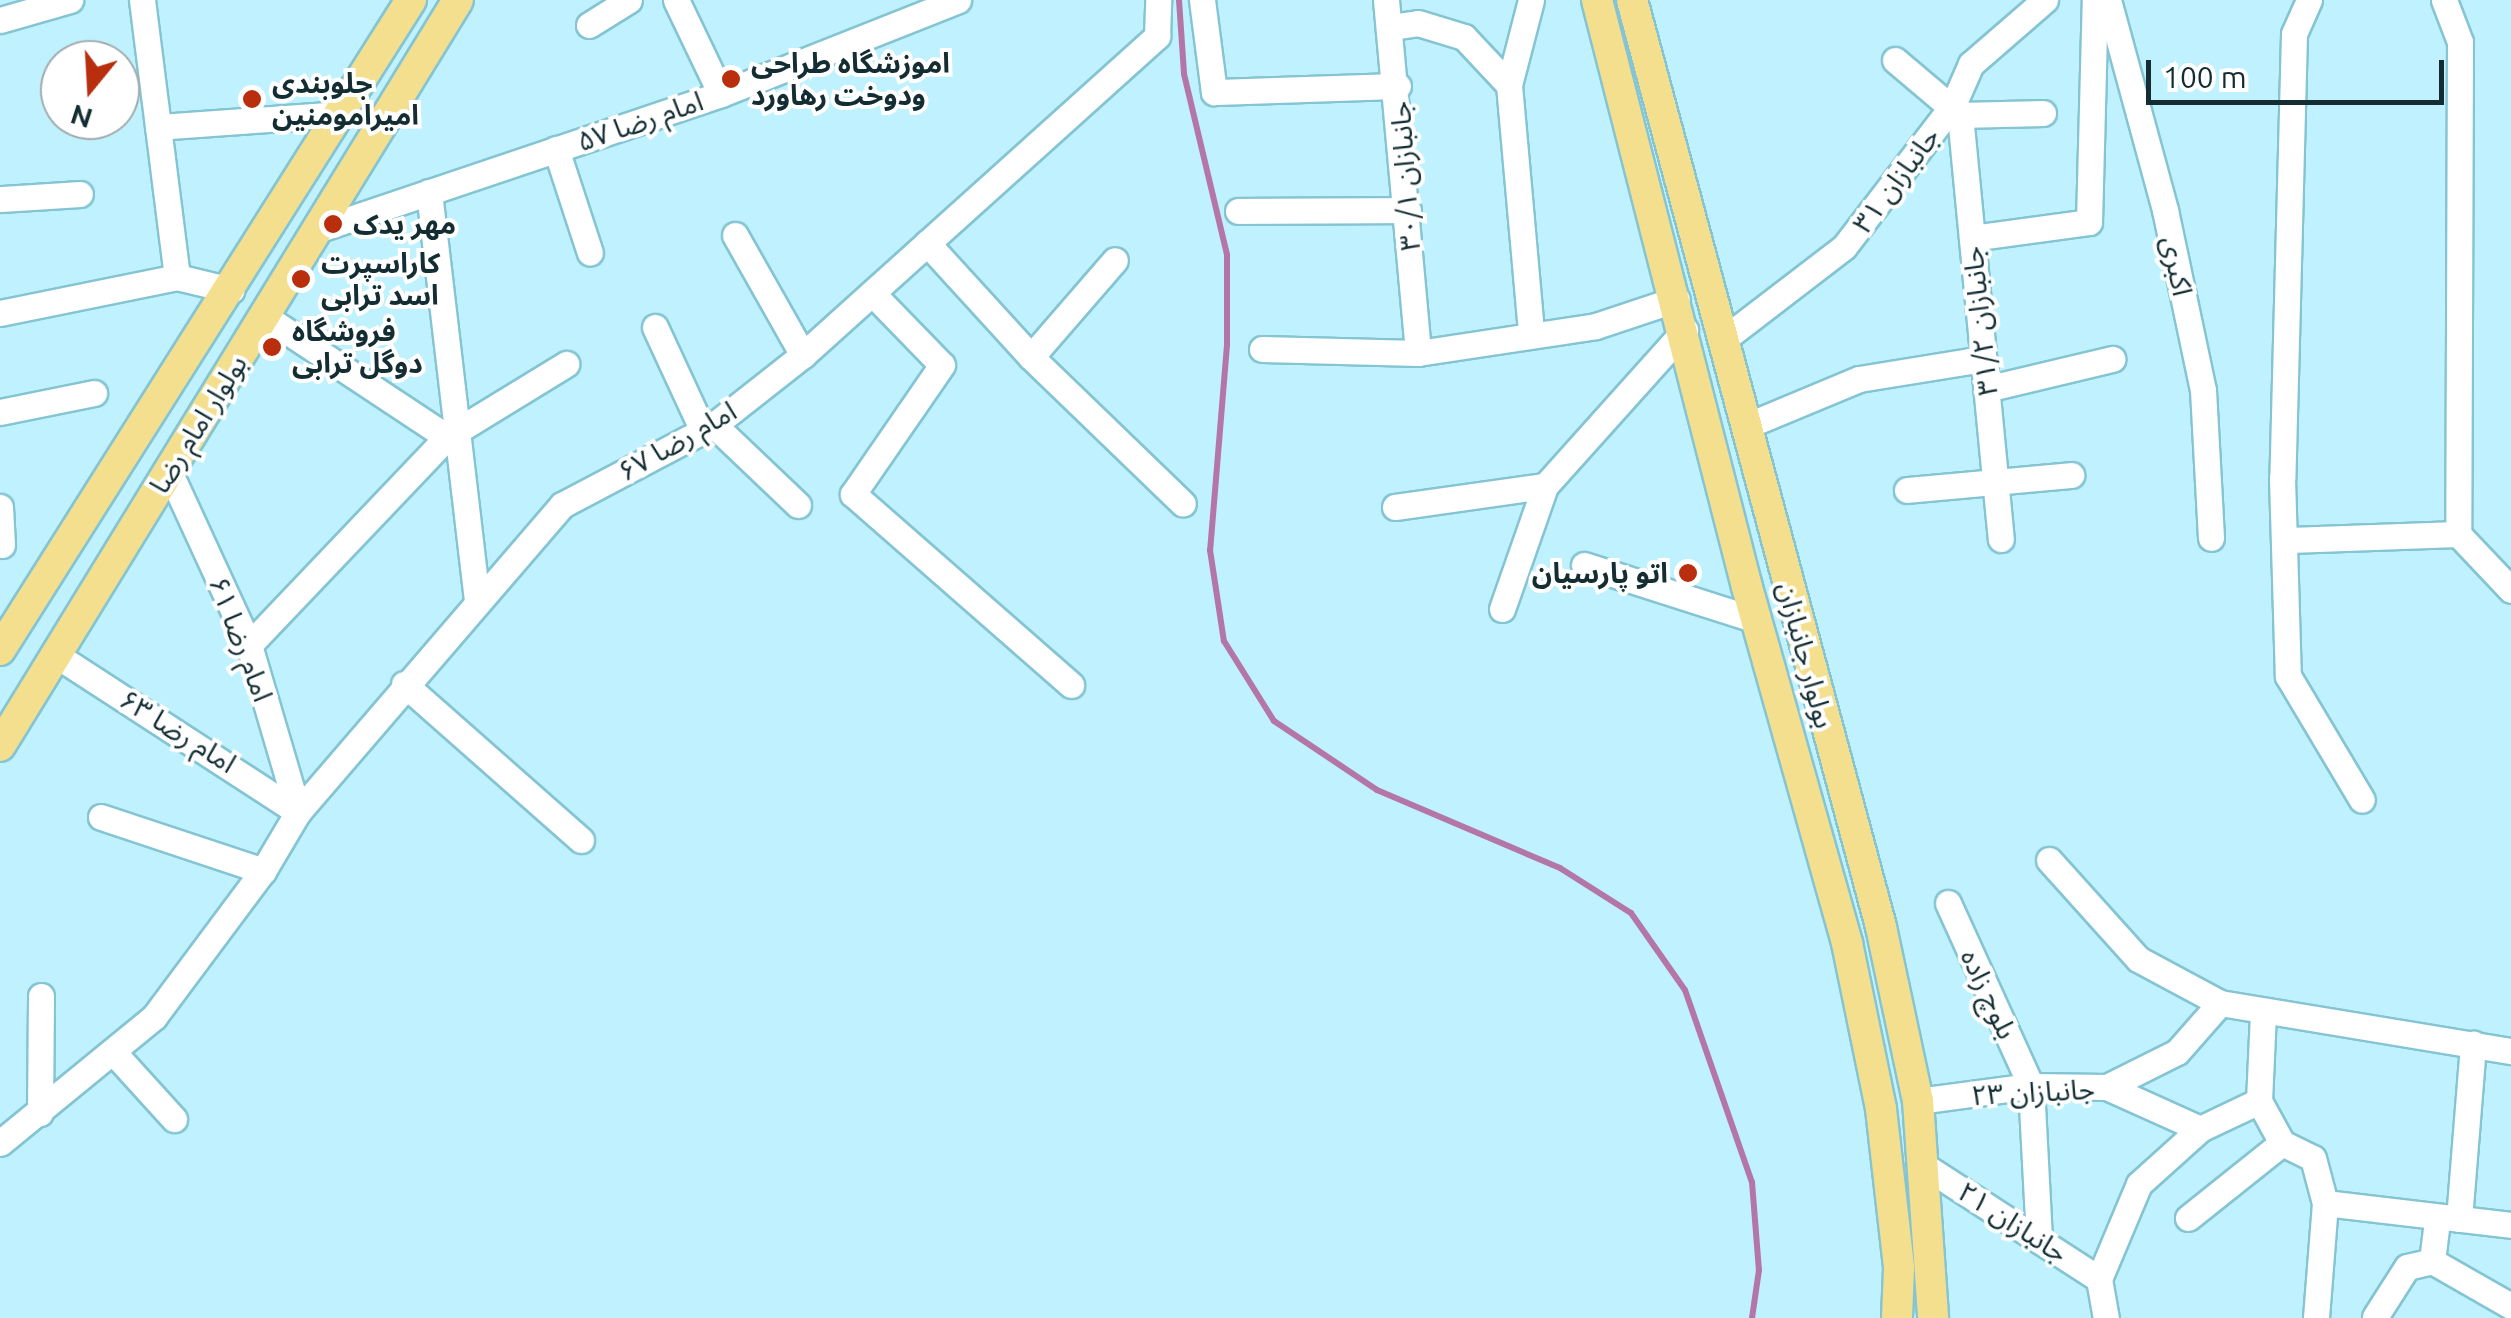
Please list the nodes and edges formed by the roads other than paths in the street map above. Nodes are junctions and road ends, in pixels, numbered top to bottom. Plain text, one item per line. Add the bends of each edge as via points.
1 (70, 0) edge
2 (142, 0) edge
3 (410, 0) edge
4 (458, 0) edge
5 (629, 0) edge
6 (676, 0) edge
7 (958, 0) edge
8 (1158, 0) edge
9 (1202, 0) edge
10 (1386, 0) edge
11 (1530, 0) edge
12 (1597, 0) edge
13 (1632, 0) edge
14 (2045, 0) edge
15 (2096, 0) edge
16 (2108, 0) edge
17 (2308, 0) edge
18 (2444, 0) edge
19 (7, 13) edge
20 (589, 25) dead end
21 (1391, 27) junction
22 (1895, 60) dead end
23 (1509, 85) junction
24 (1398, 86) junction
25 (720, 94) junction
26 (1956, 110) junction
27 (2043, 113) dead end
28 (340, 114) junction
29 (158, 128) junction
30 (556, 150) junction
31 (429, 192) junction
32 (80, 194) dead end
33 (0, 199) edge
34 (1408, 210) junction
35 (1238, 212) dead end
36 (317, 230) junction
37 (734, 235) dead end
38 (1972, 238) junction
39 (927, 242) junction
40 (590, 252) dead end
41 (1114, 260) dead end
42 (177, 277) junction
43 (231, 290) junction
44 (872, 293) junction
45 (1677, 299) junction
46 (0, 313) edge
47 (264, 316) junction
48 (654, 327) dead end
49 (1685, 330) junction
50 (1531, 332) junction
51 (1724, 339) junction
52 (1262, 349) dead end
53 (1418, 353) junction
54 (803, 355) junction
55 (1031, 358) junction
56 (1984, 359) junction
57 (2112, 359) dead end
58 (566, 364) dead end
59 (1986, 389) junction
60 (94, 393) dead end
61 (0, 412) edge
62 (1746, 426) junction
63 (708, 428) junction
64 (454, 433) junction
65 (169, 471) junction
66 (2071, 475) dead end
67 (1996, 484) junction
68 (1545, 486) junction
69 (1907, 490) dead end
70 (798, 504) dead end
71 (1183, 504) dead end
72 (0, 507) edge
73 (1396, 507) dead end
74 (2458, 534) junction
75 (2211, 538) dead end
76 (2001, 539) dead end
77 (2289, 540) junction
78 (2, 544) dead end
79 (1584, 565) dead end
80 (1784, 575) junction
81 (1747, 587) junction
82 (2511, 590) edge
83 (477, 601) junction
84 (1502, 609) dead end
85 (1756, 620) junction
86 (249, 645) junction
87 (0, 650) edge
88 (56, 655) junction
89 (404, 684) junction
90 (1071, 685) dead end
91 (0, 746) edge
92 (2362, 800) dead end
93 (298, 812) junction
94 (101, 818) dead end
95 (581, 840) dead end
96 (2049, 860) dead end
97 (263, 871) junction
98 (1948, 903) dead end
99 (41, 996) dead end
100 (2220, 1003) junction
101 (2263, 1012) junction
102 (2472, 1044) junction
103 (2511, 1050) edge
104 (115, 1054) junction
105 (2031, 1086) junction
106 (2108, 1087) junction
107 (1918, 1101) junction
108 (2258, 1101) junction
109 (40, 1113) junction
110 (174, 1119) dead end
111 (2200, 1129) junction
112 (0, 1142) edge
113 (2282, 1143) junction
114 (1926, 1167) junction
115 (2326, 1202) junction
116 (2188, 1218) dead end
117 (2448, 1220) junction
118 (2511, 1225) edge
119 (2039, 1238) junction
120 (2432, 1261) junction
121 (2099, 1279) junction
122 (2511, 1306) edge
123 (1897, 1318) edge
124 (1933, 1318) edge
125 (2106, 1318) edge
126 (2316, 1318) edge
127 (2375, 1318) edge

1 - 19 street
2 - 29 street
3 - 28 main road, بولوار امام رضا
4 - 36 main road, بولوار امام رضا
5 - 20 street
6 - 25 street
7 - 25 street, امام رضا ۵۷
8 - 39 street, امام رضا ۶۷ via 1157,36
9 - 24 street via 1214,92
10 - 21 street, جانبازان ۳۰/۱
11 - 23 street
12 - 45 main road, بولوار جانبازان
13 - 51 main road, بولوار جانبازان
14 - 26 street, جانبازان ۳۱ via 1971,64
15 - 38 street via 2089,222
16 - 75 street, اکبری via 2165,210 2203,390
17 - 77 street via 2294,34 2282,478
18 - 74 street via 2460,42
21 - 23 street via 1418,23 1464,37
21 - 24 street, جانبازان ۳۰/۱
22 - 26 street
23 - 50 street
24 - 34 street, جانبازان ۳۰/۱
25 - 30 street, امام رضا ۵۷
26 - 27 street
26 - 38 street, جانبازان ۳۱/۲
26 - 51 street, جانبازان ۳۱ via 1844,248
28 - 29 street
28 - 43 main road, بولوار امام رضا
29 - 42 street
30 - 31 street, امام رضا ۵۷
30 - 40 street
31 - 36 street, امام رضا ۵۷
31 - 64 street
32 - 33 street
34 - 35 street
34 - 53 street, جانبازان ۳۰/۱
36 - 47 main road, بولوار امام رضا
37 - 54 street
38 - 56 street, جانبازان ۳۱/۲
39 - 44 street, امام رضا ۶۷
39 - 55 street
41 - 55 street
42 - 43 street
42 - 46 street
43 - 87 main road, بولوار امام رضا
44 - 54 street, امام رضا ۶۷
44 - 90 street via 942,365 853,494
45 - 49 main road, بولوار جانبازان
45 - 50 street via 1596,326
47 - 64 street
47 - 65 main road, بولوار امام رضا
48 - 63 street
49 - 68 street
49 - 81 main road, بولوار جانبازان
50 - 53 street
51 - 62 main road, بولوار جانبازان
52 - 53 street
54 - 63 street, امام رضا ۶۷
55 - 71 street
56 - 59 street, جانبازان ۳۱/۲
56 - 62 street via 1859,379
57 - 59 street
58 - 64 street
59 - 67 street, جانبازان ۳۱/۲
60 - 61 street
62 - 80 main road, بولوار جانبازان
63 - 70 street
63 - 83 street, امام رضا ۶۷ via 562,505
64 - 83 street
64 - 86 street
65 - 86 street, امام رضا ۶۱
65 - 88 main road, بولوار امام رضا
66 - 67 street
67 - 69 street
67 - 76 street, جانبازان ۳۱/۲
68 - 73 street
68 - 84 street
72 - 78 street
74 - 77 street
74 - 82 street
77 - 92 street via 2288,676
79 - 85 street
80 - 81 main road
80 - 107 main road, بولوار جانبازان via 1881,926
81 - 85 main road, بولوار جانبازان
83 - 89 street, امام رضا ۶۷
85 - 123 main road, بولوار جانبازان via 1846,943 1881,1108 1899,1268
86 - 93 street, امام رضا ۶۱
88 - 91 main road, بولوار امام رضا
88 - 93 street, امام رضا ۶۳
89 - 93 street, امام رضا ۶۷
89 - 95 street
93 - 97 street, امام رضا ۶۷
94 - 97 street
96 - 100 street via 2138,959
97 - 104 street, امام رضا ۶۷ via 154,1017
98 - 105 street, بلوچ زاده
99 - 109 street
100 - 101 street
100 - 106 street via 2177,1052
101 - 102 street
101 - 108 street
102 - 103 street
102 - 117 street
104 - 109 street, امام رضا ۶۷
104 - 110 street
105 - 106 street, جانبازان ۲۳
105 - 107 street, جانبازان ۲۳
105 - 119 street
106 - 111 street, جانبازان ۲۳
107 - 114 main road, بولوار جانبازان
108 - 111 street
108 - 113 street
109 - 112 street
111 - 121 street via 2139,1184
113 - 115 street via 2313,1158
113 - 116 street
114 - 119 street, جانبازان ۲۱
114 - 124 main road, بولوار جانبازان
115 - 117 street
115 - 126 street
117 - 118 street
117 - 120 street
119 - 121 street, جانبازان ۲۱
120 - 122 street
120 - 127 street via 2407,1266
121 - 125 street

